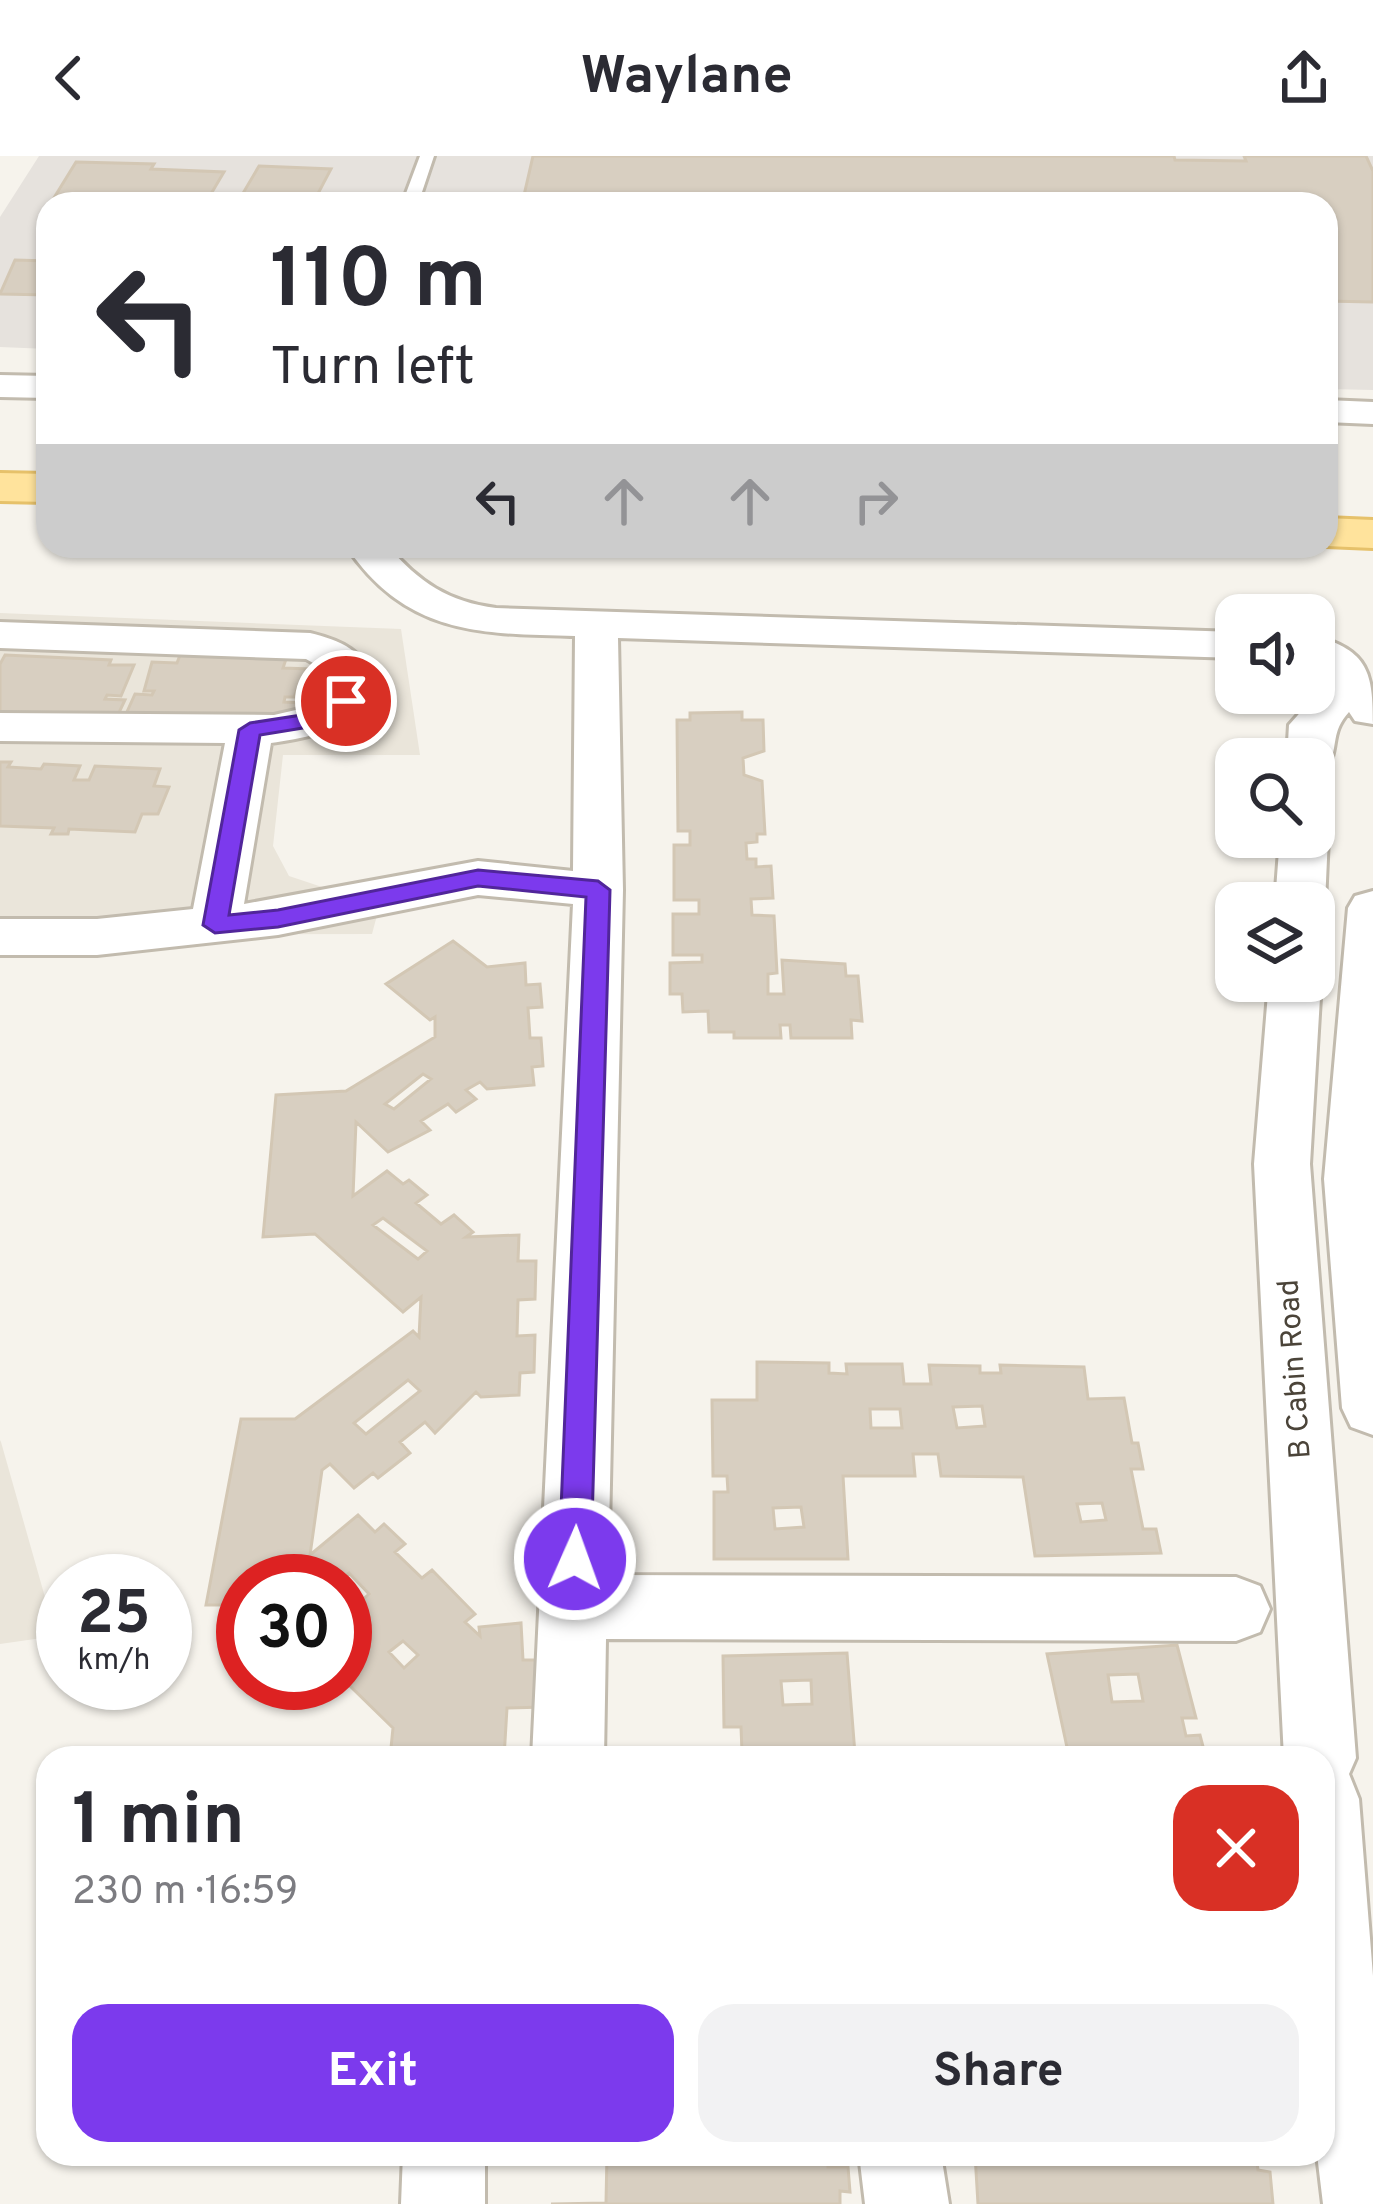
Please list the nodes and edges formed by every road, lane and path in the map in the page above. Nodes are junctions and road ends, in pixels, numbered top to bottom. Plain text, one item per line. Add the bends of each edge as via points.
1 (427, 156) edge
2 (414, 192) edge
3 (0, 368) edge
4 (36, 368) edge
5 (0, 386) edge
6 (36, 387) edge
7 (1338, 412) edge
8 (1373, 413) edge
9 (1338, 428) edge
10 (1373, 429) edge
11 (0, 460) edge
12 (36, 462) edge
13 (0, 487) edge
14 (36, 488) edge
15 (1338, 505) edge
16 (1373, 506) edge
17 (1338, 533) edge
18 (1373, 534) edge
19 (375, 558) edge
20 (596, 624) junction
21 (0, 635) edge
22 (1215, 644) edge
23 (1335, 661) edge
24 (1362, 698) edge
25 (0, 727) edge
26 (250, 730) junction
27 (1311, 738) edge
28 (598, 890) junction
29 (1373, 908) edge
30 (215, 925) junction
31 (0, 937) edge
32 (1335, 980) edge
33 (1370, 985) edge
34 (1298, 1002) edge
35 (1282, 1164) junction
36 (1352, 1179) junction
37 (1373, 1408) edge
38 (573, 1607) junction
39 (1236, 1610) dead end
40 (568, 1746) edge
41 (1319, 1746) edge
42 (1335, 1915) edge
43 (1344, 2002) edge
44 (444, 2166) edge
45 (902, 2166) edge
46 (443, 2204) edge
47 (907, 2204) edge
48 (1365, 2204) edge

1 - 2 lane
3 - 4 street
5 - 6 street
7 - 8 street
9 - 10 street
11 - 12 main road
13 - 14 main road
15 - 16 main road
17 - 18 main road
19 - 20 street via 416,600 447,615
20 - 22 street
20 - 28 street
21 - 26 street via 310,646 346,663 346,701 314,720
23 - 24 street
24 - 27 street via 1312,725
25 - 26 street
26 - 30 street
28 - 30 street via 478,878
28 - 38 street
29 - 33 street
30 - 31 street via 97,938
32 - 33 street
33 - 36 street
34 - 35 street, B Cabin Road
35 - 36 street
35 - 41 street, B Cabin Road
36 - 37 street
38 - 39 street
38 - 40 street
42 - 43 street
43 - 48 street
44 - 46 street
45 - 47 street

